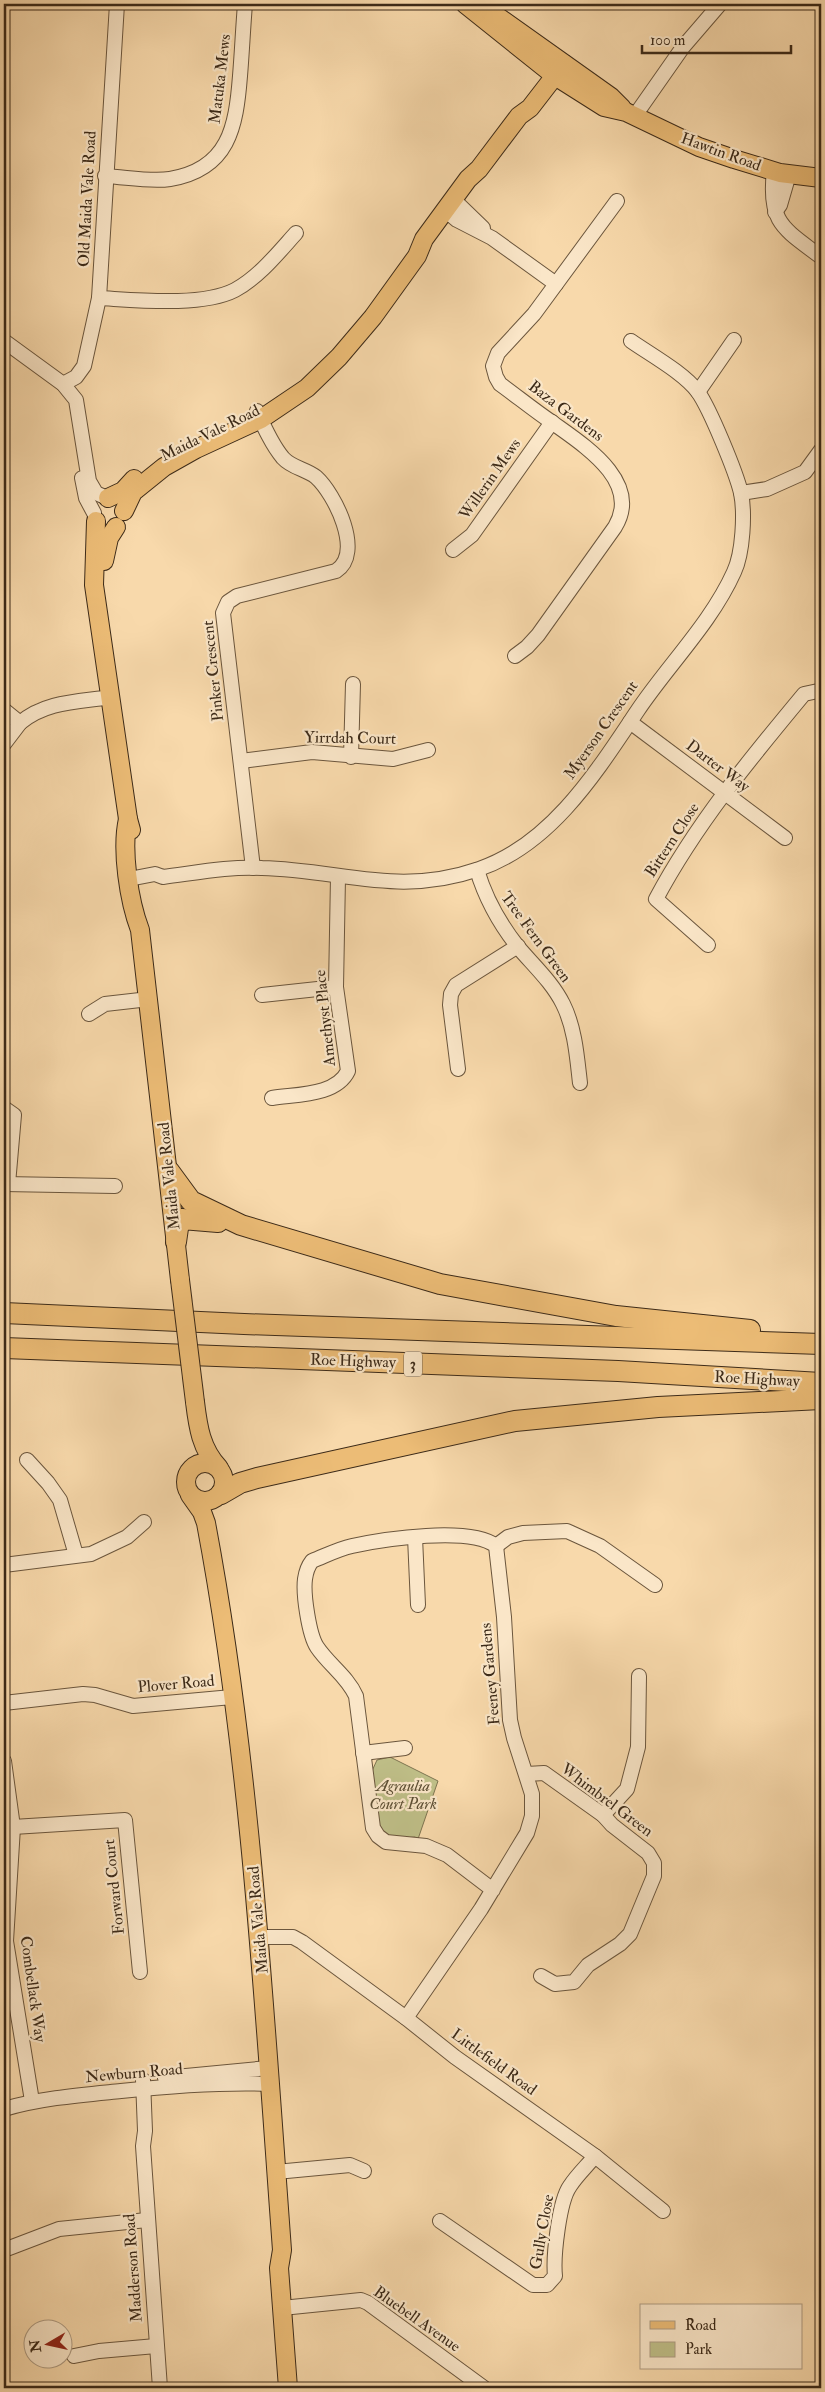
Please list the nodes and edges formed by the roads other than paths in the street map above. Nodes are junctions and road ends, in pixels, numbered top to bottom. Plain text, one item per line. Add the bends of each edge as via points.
1 (117, 4) edge
2 (245, 4) edge
3 (465, 4) edge
4 (481, 4) edge
5 (720, 4) edge
6 (555, 66) junction
7 (630, 114) junction
8 (781, 172) junction
9 (106, 176) junction
10 (821, 178) edge
11 (617, 201) dead end
12 (453, 208) junction
13 (296, 233) dead end
14 (821, 257) edge
15 (556, 284) junction
16 (99, 298) junction
17 (4, 340) edge
18 (734, 340) dead end
19 (631, 341) dead end
20 (63, 384) junction
21 (698, 392) junction
22 (259, 415) junction
23 (552, 422) junction
24 (82, 423) junction
25 (821, 450) edge
26 (741, 493) junction
27 (107, 498) junction
28 (124, 511) junction
29 (95, 517) junction
30 (116, 527) junction
31 (453, 550) dead end
32 (106, 656) junction
33 (515, 656) dead end
34 (353, 684) dead end
35 (821, 694) edge
36 (111, 697) junction
37 (4, 710) edge
38 (20, 722) junction
39 (630, 722) junction
40 (4, 744) edge
41 (428, 750) dead end
42 (351, 756) junction
43 (241, 761) junction
44 (724, 792) junction
45 (785, 838) dead end
46 (253, 868) junction
47 (477, 870) junction
48 (338, 877) junction
49 (134, 882) junction
50 (708, 945) dead end
51 (518, 946) junction
52 (336, 987) junction
53 (262, 995) dead end
54 (149, 999) junction
55 (90, 1014) dead end
56 (458, 1069) dead end
57 (580, 1083) dead end
58 (272, 1098) dead end
59 (4, 1108) edge
60 (169, 1171) junction
61 (6, 1184) edge
62 (115, 1186) dead end
63 (241, 1225) junction
64 (176, 1242) junction
65 (4, 1313) edge
66 (821, 1342) edge
67 (4, 1348) edge
68 (821, 1383) edge
69 (821, 1399) edge
70 (197, 1423) junction
71 (28, 1460) dead end
72 (219, 1468) junction
73 (187, 1475) junction
74 (190, 1495) junction
75 (220, 1495) junction
76 (144, 1522) dead end
77 (415, 1536) junction
78 (496, 1546) junction
79 (76, 1555) junction
80 (4, 1564) edge
81 (655, 1585) dead end
82 (218, 1592) junction
83 (418, 1604) dead end
84 (639, 1676) dead end
85 (232, 1693) junction
86 (4, 1695) edge
87 (4, 1703) edge
88 (405, 1748) dead end
89 (363, 1753) junction
90 (4, 1761) edge
91 (527, 1774) junction
92 (603, 1814) junction
93 (13, 1827) junction
94 (493, 1890) junction
95 (5, 1941) edge
96 (260, 1941) junction
97 (140, 1972) dead end
98 (541, 1976) dead end
99 (406, 2018) junction
100 (269, 2076) junction
101 (138, 2085) junction
102 (32, 2097) junction
103 (4, 2100) edge
104 (4, 2109) edge
105 (595, 2156) junction
106 (276, 2172) junction
107 (364, 2172) dead end
108 (663, 2211) dead end
109 (147, 2220) junction
110 (440, 2220) dead end
111 (4, 2250) edge
112 (287, 2304) junction
113 (156, 2346) junction
114 (74, 2356) dead end
115 (160, 2388) edge
116 (288, 2388) edge
117 (296, 2388) edge
118 (484, 2388) edge

1 - 9 street, Old Maida Vale Road
2 - 9 street, Matuka Mews via 237,112 224,149 199,170 171,179
3 - 6 main road, Hawtin Road
4 - 6 main road, Hawtin Road
5 - 7 street
6 - 7 main road, Hawtin Road via 611,97
6 - 12 main road, Maida Vale Road via 522,103 519,116
7 - 8 main road, Hawtin Road via 699,147
8 - 10 main road, Hawtin Road
8 - 14 street via 780,205 775,213 787,231
9 - 16 street, Old Maida Vale Road
11 - 15 street, Baza Gardens
12 - 15 street
12 - 22 main road, Maida Vale Road via 424,239 417,256 354,341 307,388
13 - 16 street via 265,268 234,291 194,301
15 - 23 street, Baza Gardens via 534,314 503,345 493,366 500,384
16 - 20 street, Old Maida Vale Road via 84,366 76,377
17 - 20 street
18 - 21 street
19 - 21 street, Myerson Crescent
20 - 24 street via 76,400
21 - 26 street, Myerson Crescent via 720,436
22 - 27 main road, Maida Vale Road via 163,455 123,491
22 - 28 main road, Maida Vale Road via 164,467 133,492
22 - 43 street, Pinker Crescent via 284,459 313,475 334,500 348,549 344,563 336,571 237,596 228,602 223,613
23 - 31 street, Willerin Mews via 472,535
23 - 33 street, Baza Gardens via 599,458 619,488 622,512 615,528 538,635 528,648
24 - 27 street via 89,481 96,494
24 - 29 street via 82,477 86,498
25 - 26 street via 805,472 767,489
26 - 39 street, Myerson Crescent via 742,536 736,568 719,601 657,681
27 - 28 main road via 117,500
27 - 29 main road via 98,503
28 - 30 main road via 124,519
29 - 30 main road via 103,527
29 - 32 main road, Maida Vale Road via 94,585
30 - 32 main road, Maida Vale Road via 107,543 103,572
32 - 36 main road, Maida Vale Road
34 - 42 street
35 - 44 street via 818,691 804,694
36 - 38 street via 58,704 34,712
36 - 49 main road, Maida Vale Road via 128,819 124,836
37 - 38 street
38 - 40 street
39 - 44 street, Darter Way
39 - 47 street, Myerson Crescent via 592,778 546,828 498,862
41 - 42 street, Yirrdah Court via 393,759
42 - 43 street, Yirrdah Court via 312,752
43 - 46 street, Pinker Crescent
44 - 45 street, Darter Way
44 - 50 street, Bittern Close via 656,899
46 - 48 street, Myerson Crescent
46 - 49 street, Myerson Crescent via 163,877 155,874
47 - 48 street, Myerson Crescent via 415,882
47 - 51 street, Tree Fern Green via 488,904
48 - 52 street, Amethyst Place
49 - 54 main road, Maida Vale Road via 135,917 140,930
51 - 56 street via 456,984 451,994
51 - 57 street, Tree Fern Green via 563,1004 572,1032
52 - 53 street
52 - 58 street, Amethyst Place via 348,1072 332,1088
54 - 55 street via 105,1004
54 - 60 main road, Maida Vale Road
59 - 61 street via 14,1115
60 - 63 highway via 191,1201
60 - 64 main road, Maida Vale Road
61 - 62 street
63 - 64 highway via 185,1218 179,1223
63 - 66 highway via 440,1284 616,1316 733,1327
64 - 70 main road, Maida Vale Road, bridge
65 - 66 highway, Roe Highway / 3
67 - 68 highway, Roe Highway / 3 via 618,1371
69 - 75 highway via 658,1407 515,1421 257,1478 240,1483
70 - 72 main road, Maida Vale Road via 204,1449
70 - 73 main road, Maida Vale Road via 196,1450
71 - 79 street via 60,1500
72 - 73 main road via 202,1463
72 - 75 main road via 225,1479
73 - 74 main road
74 - 75 main road via 208,1502
74 - 82 main road, Maida Vale Road via 206,1523
75 - 82 main road, Maida Vale Road via 215,1533
76 - 79 street via 127,1537 105,1549
77 - 78 street via 478,1537
77 - 83 street
77 - 89 street via 350,1547 312,1560 308,1567 304,1586 312,1640 325,1659 351,1685 356,1696
78 - 81 street via 508,1537 523,1533 567,1531 600,1546
78 - 91 street, Feeney Gardens via 510,1720
79 - 80 street
82 - 85 main road, Maida Vale Road
84 - 92 street via 638,1747 627,1789
85 - 86 street, Plover Road via 130,1700 83,1687
85 - 87 street, Plover Road via 133,1706 95,1694
85 - 96 main road, Maida Vale Road
88 - 89 street
89 - 94 street via 373,1828 378,1836 386,1842 426,1846 447,1855
90 - 93 street, Combellack Way
91 - 92 street, Whimbrel Green via 544,1773
91 - 94 street, Feeney Gardens via 533,1805 530,1825
92 - 98 street, Whimbrel Green via 648,1853 654,1863 654,1876 626,1940 588,1965 576,1981 554,1984
93 - 95 street, Combellack Way
93 - 97 street, Forward Court via 125,1820
94 - 99 street, Feeney Gardens
95 - 102 street, Combellack Way
96 - 99 street, Littlefield Road via 293,1937
96 - 100 main road, Maida Vale Road
99 - 105 street, Littlefield Road
100 - 101 street, Newburn Road
100 - 106 main road, Maida Vale Road
101 - 102 street, Newburn Road
101 - 109 street, Madderson Road
102 - 103 street, Newburn Road
102 - 104 street, Newburn Road
105 - 108 street, Littlefield Road
105 - 110 street, Gully Close via 568,2187 554,2251 555,2276 547,2285 533,2285
106 - 107 street via 350,2165
106 - 112 main road, Maida Vale Road via 282,2250 289,2271
109 - 111 street via 59,2229
109 - 113 street, Madderson Road
112 - 116 main road, Maida Vale Road
112 - 117 main road, Maida Vale Road
112 - 118 street, Bluebell Avenue via 314,2300 361,2300
113 - 114 street
113 - 115 street, Madderson Road

